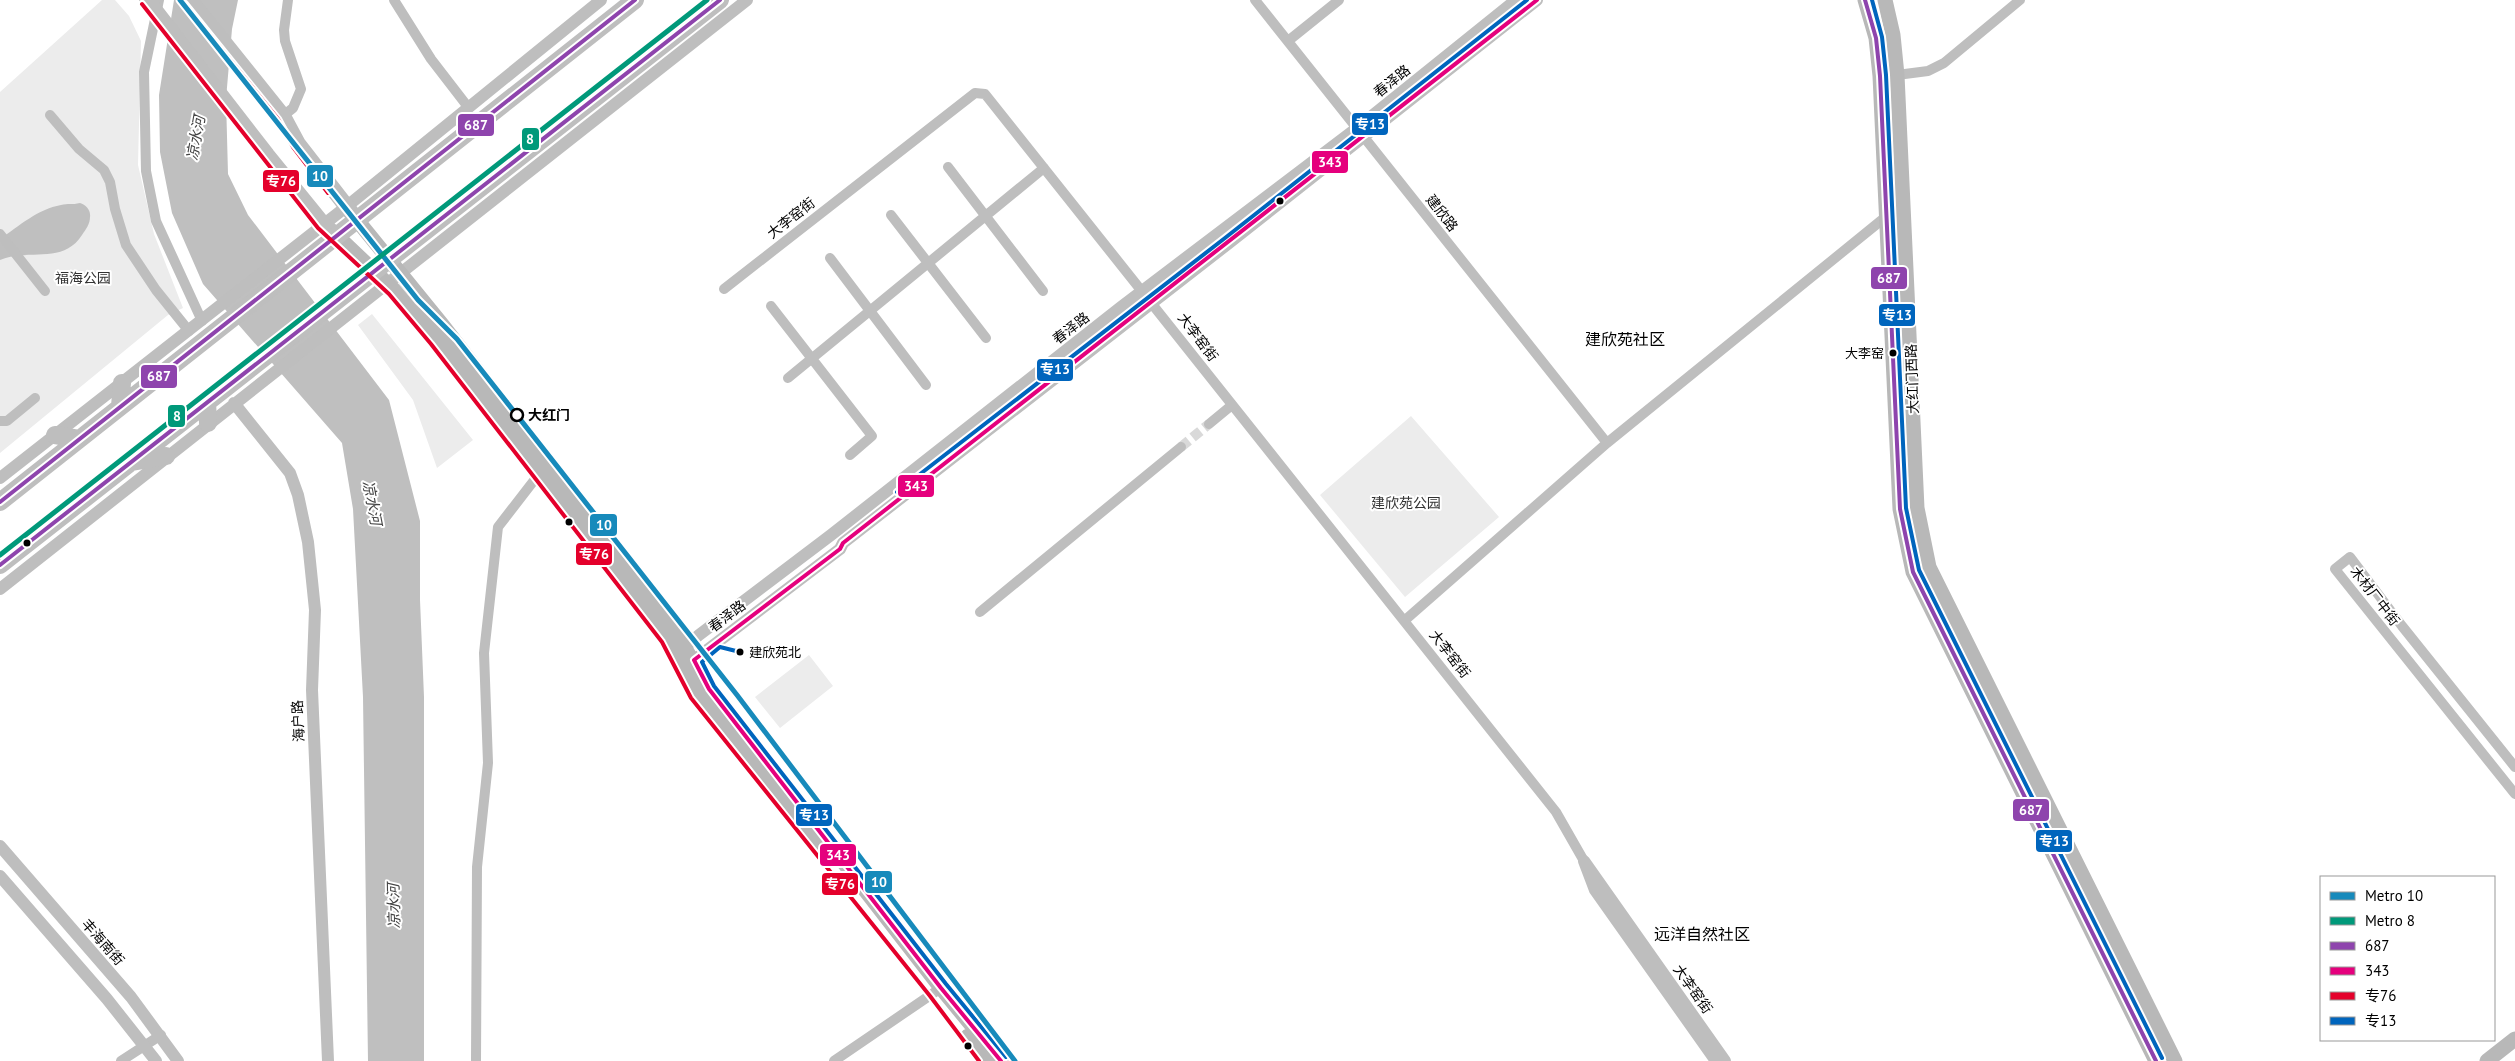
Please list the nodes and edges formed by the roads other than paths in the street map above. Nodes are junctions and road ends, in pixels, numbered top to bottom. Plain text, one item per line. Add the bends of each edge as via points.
1 (190, 0) edge
2 (288, 0) edge
3 (394, 0) edge
4 (601, 0) edge
5 (635, 0) edge
6 (720, 0) edge
7 (747, 0) edge
8 (1255, 0) edge
9 (1339, 0) edge
10 (1516, 0) edge
11 (1537, 0) edge
12 (2020, 0) edge
13 (152, 1) edge
14 (1864, 1) edge
15 (1888, 4) edge
16 (1288, 42) junction
17 (1897, 75) junction
18 (468, 107) junction
19 (50, 115) dead end
20 (283, 116) junction
21 (1361, 133) junction
22 (948, 167) dead end
23 (1044, 168) junction
24 (352, 213) junction
25 (891, 215) dead end
26 (1888, 215) junction
27 (986, 216) junction
28 (323, 224) junction
29 (0, 234) edge
30 (336, 236) junction
31 (830, 258) dead end
32 (388, 259) junction
33 (928, 263) junction
34 (373, 271) junction
35 (400, 273) junction
36 (386, 284) junction
37 (724, 289) dead end
38 (45, 291) dead end
39 (1043, 291) dead end
40 (1148, 297) junction
41 (771, 306) dead end
42 (870, 311) junction
43 (219, 317) junction
44 (202, 321) junction
45 (189, 331) junction
46 (986, 338) dead end
47 (812, 359) junction
48 (788, 378) dead end
49 (122, 383) junction
50 (926, 385) dead end
51 (36, 398) dead end
52 (207, 401) junction
53 (234, 402) junction
54 (1232, 405) junction
55 (120, 406) junction
56 (0, 421) edge
57 (208, 423) junction
58 (1209, 424) tunnel mouth
59 (55, 435) junction
60 (79, 439) junction
61 (1607, 443) junction
62 (1181, 447) tunnel mouth
63 (850, 455) dead end
64 (166, 456) junction
65 (129, 463) junction
66 (539, 474) junction
67 (0, 478) edge
68 (0, 502) edge
69 (0, 564) edge
70 (0, 589) edge
71 (980, 612) dead end
72 (1404, 621) junction
73 (686, 646) junction
74 (678, 660) junction
75 (694, 660) junction
76 (2515, 767) edge
77 (2515, 794) edge
78 (0, 846) edge
79 (1584, 861) junction
80 (0, 876) edge
81 (935, 992) junction
82 (161, 1035) junction
83 (2515, 1039) edge
84 (144, 1046) junction
85 (2152, 1059) edge
86 (121, 1061) edge
87 (156, 1061) edge
88 (178, 1061) edge
89 (328, 1061) edge
90 (476, 1061) edge
91 (834, 1061) edge
92 (987, 1061) edge
93 (1001, 1061) edge
94 (1716, 1061) edge
95 (1725, 1061) edge
96 (2175, 1061) edge
97 (2486, 1061) edge

1 - 20 main road
2 - 20 street via 285,41 302,89 293,108
3 - 18 street via 431,59
4 - 18 street
5 - 24 highway
6 - 32 highway
7 - 35 street
8 - 16 street, 建欣路
9 - 16 street
10 - 21 street, 春泽路
11 - 21 street, 春泽路
12 - 17 street via 1944,63 1928,71
13 - 28 main road
13 - 44 street via 144,72 146,171 156,221
14 - 26 main road, 大红门西路 via 1876,38
15 - 17 main road, 大红门西路
16 - 21 street, 建欣路
17 - 96 main road, 大红门西路 via 1917,508 1929,567
18 - 24 street
19 - 45 street via 79,149 104,170 126,246
20 - 24 main road via 298,144
21 - 40 street, 春泽路
21 - 61 street, 建欣路
22 - 27 street
23 - 27 street
23 - 37 street, 大李窑街 via 985,94 974,93
23 - 40 street, 大李窑街
24 - 28 street
24 - 30 highway
24 - 32 main road
25 - 33 street
26 - 61 street
26 - 85 main road, 大红门西路 via 1900,509 1912,572
27 - 33 street
27 - 39 street
28 - 30 main road
28 - 43 street
29 - 38 street
30 - 34 main road
30 - 43 highway via 307,260
31 - 42 street
32 - 34 highway
32 - 35 main road
33 - 42 street
33 - 46 street
34 - 36 main road
34 - 52 highway
35 - 36 street
35 - 73 main road
36 - 53 street
36 - 66 main road via 436,340
40 - 54 street, 大李窑街
40 - 73 street, 春泽路 via 1122,307
40 - 75 street, 春泽路 via 843,543 840,549
41 - 47 street
42 - 47 street
42 - 50 street
43 - 44 street
43 - 55 highway
44 - 45 street
45 - 49 street
47 - 48 street
47 - 63 street via 872,436
49 - 55 highway
49 - 59 street
51 - 56 street via 7,421
52 - 57 highway
52 - 65 highway
53 - 57 street
53 - 89 street, 海户路 via 290,473 308,542 315,610 312,690
54 - 58 street
54 - 72 street, 大李窑街
55 - 60 highway
57 - 64 street
59 - 60 highway
59 - 67 street
60 - 68 highway
61 - 72 street
62 - 71 street
64 - 65 highway
64 - 70 street
65 - 69 highway
66 - 74 main road via 667,639
66 - 90 street via 498,526 485,643 488,764 477,867
72 - 79 street, 大李窑街 via 1556,812
73 - 74 street, 春泽路
73 - 75 main road
74 - 75 street
74 - 81 main road via 696,694
75 - 93 main road via 709,689
76 - 77 street, 木材厂中街 via 2350,557 2335,569
78 - 82 street, 丰海南街
79 - 94 street, 大李窑街 via 1595,890
79 - 95 street, 大李窑街
80 - 84 street
81 - 91 street
81 - 92 main road
82 - 84 street
82 - 88 street, 丰海南街
83 - 97 main road
84 - 86 street
84 - 87 street

